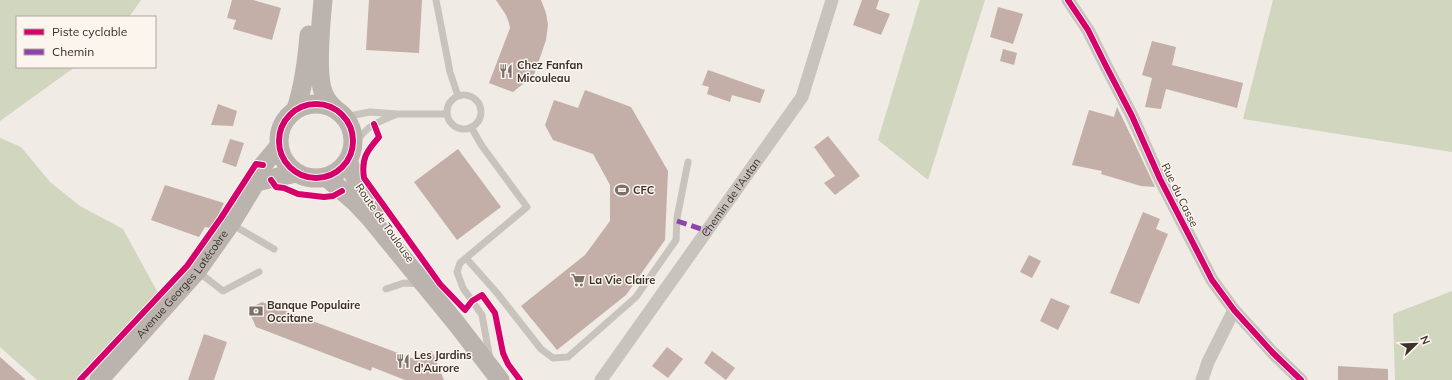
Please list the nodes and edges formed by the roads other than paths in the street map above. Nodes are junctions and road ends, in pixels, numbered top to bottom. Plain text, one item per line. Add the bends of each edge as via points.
1 (312, 0) edge
2 (323, 0) edge
3 (436, 0) edge
4 (832, 0) edge
5 (1068, 0) edge
6 (458, 96) junction
7 (296, 109) junction
8 (339, 113) junction
9 (396, 114) junction
10 (447, 114) junction
11 (471, 127) junction
12 (279, 146) junction
13 (350, 153) junction
14 (688, 162) dead end
15 (296, 173) junction
16 (326, 177) junction
17 (256, 182) junction
18 (231, 223) junction
19 (274, 249) dead end
20 (466, 258) junction
21 (197, 271) junction
22 (259, 272) dead end
23 (426, 285) junction
24 (386, 289) dead end
25 (1234, 310) junction
26 (496, 374) edge
27 (98, 380) edge
28 (601, 380) edge
29 (1202, 380) edge
30 (1301, 380) edge

1 - 7 main road via 305,76
2 - 8 main road via 319,57 321,83 324,96
3 - 6 lane via 450,72
4 - 28 street, Chemin de l'Autan via 802,97
5 - 25 street, Rue du Casse via 1088,30 1132,116 1160,180 1208,274
6 - 10 lane via 451,101
6 - 11 lane via 471,96 479,105 480,118
7 - 8 main road via 315,103
7 - 12 main road via 282,125
8 - 9 lane
8 - 13 main road via 350,125 353,135
9 - 10 lane
9 - 13 lane via 363,132
10 - 11 lane via 456,127
11 - 20 lane via 527,207
12 - 15 main road via 284,161
12 - 17 main road, Avenue Georges Latécoère via 263,164
13 - 16 main road via 342,168
13 - 23 main road, Route de Toulouse via 355,182 408,255
14 - 20 lane via 677,218 676,240 636,297 568,357 552,358 541,348
15 - 16 main road via 306,177
15 - 17 main road
16 - 23 main road, Route de Toulouse via 370,218
17 - 18 main road, Avenue Georges Latécoère
18 - 19 lane
18 - 21 main road, Avenue Georges Latécoère
20 - 26 lane via 460,263 457,272 463,288 482,314
21 - 22 lane via 222,291
21 - 27 main road, Avenue Georges Latécoère
23 - 24 lane via 404,283
23 - 26 main road, Route de Toulouse
25 - 29 street via 1208,362
25 - 30 street, Rue du Casse

